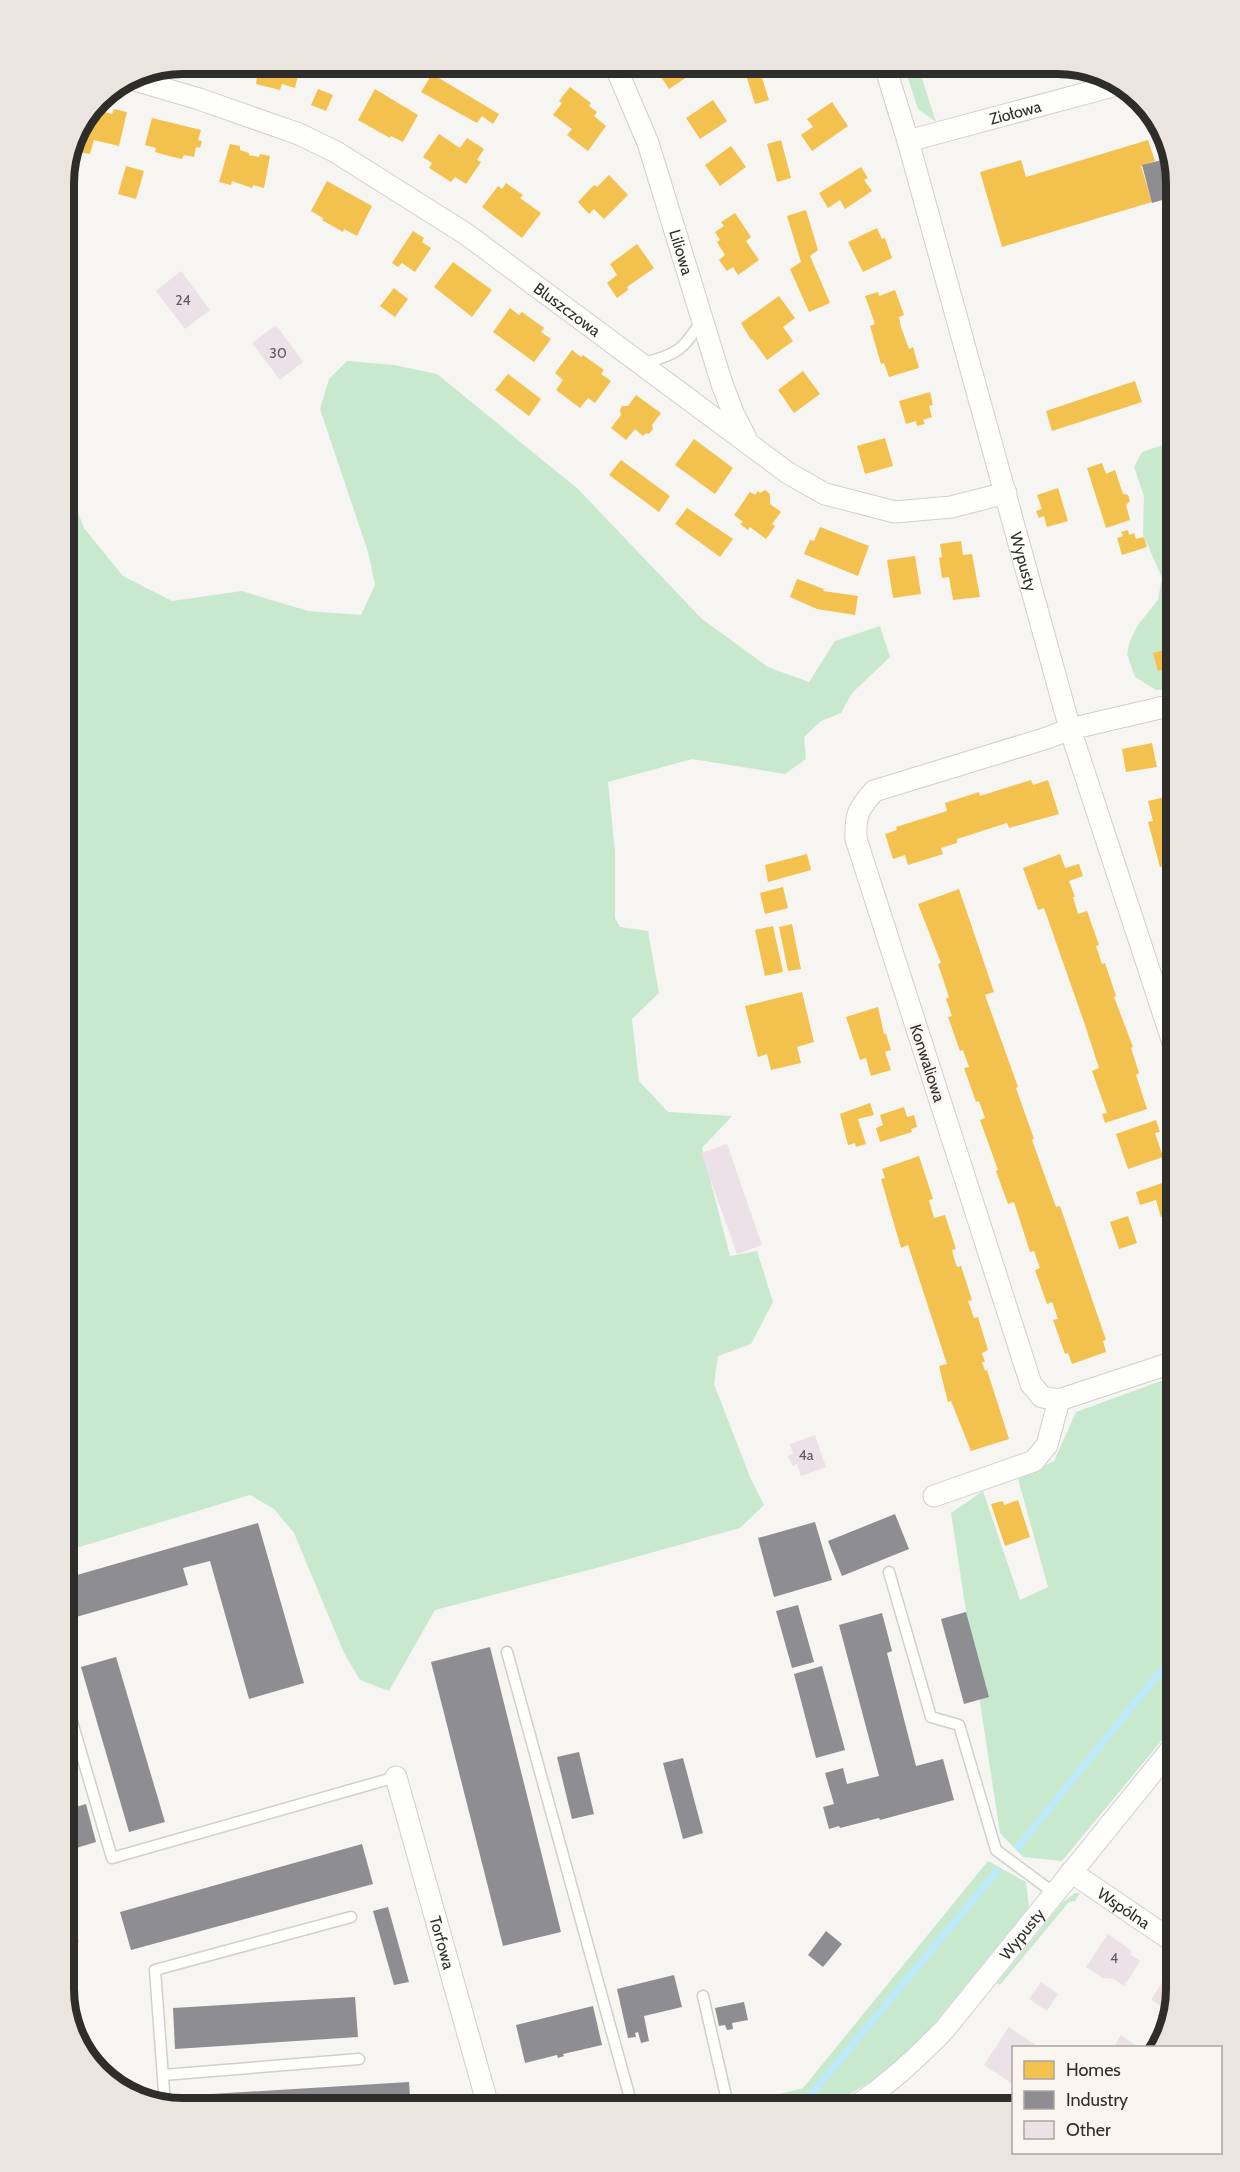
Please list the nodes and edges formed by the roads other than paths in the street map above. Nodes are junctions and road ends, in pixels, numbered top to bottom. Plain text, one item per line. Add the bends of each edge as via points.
1 (615, 74) edge
2 (887, 74) edge
3 (141, 82) edge
4 (1109, 87) edge
5 (908, 141) junction
6 (703, 319) junction
7 (643, 363) junction
8 (748, 442) junction
9 (1006, 494) junction
10 (1166, 707) edge
11 (1070, 729) junction
12 (1166, 1021) edge
13 (1166, 1365) edge
14 (1059, 1400) junction
15 (934, 1496) dead end
16 (889, 1572) dead end
17 (507, 1652) dead end
18 (74, 1728) edge
19 (1166, 1755) edge
20 (396, 1777) joint
21 (1071, 1872) junction
22 (1054, 1893) junction
23 (351, 1917) dead end
24 (1166, 1937) edge
25 (703, 1996) dead end
26 (359, 2059) dead end
27 (162, 2075) junction
28 (164, 2096) edge
29 (486, 2098) edge
30 (630, 2098) edge
31 (726, 2098) edge
32 (869, 2098) edge

1 - 6 street, Liliowa via 648,143
2 - 5 street, Wypusty
3 - 7 street, Bluszczowa via 299,134 336,152 466,234
4 - 5 street, Ziołowa
5 - 9 street, Wypusty
6 - 7 lane via 688,342 667,358
6 - 8 street, Liliowa via 722,384
7 - 8 street, Bluszczowa
8 - 9 street, Bluszczowa via 788,473 825,494 895,512 951,507
9 - 11 street, Wypusty
10 - 11 street, Konwaliowa
11 - 12 street, Wypusty
11 - 14 street, Konwaliowa via 874,791 855,819 856,839 1031,1384 1042,1397
13 - 14 street
14 - 15 street via 1047,1444 1034,1461
16 - 22 lane via 931,1717 959,1725 996,1850
17 - 30 lane
18 - 20 lane via 112,1858
19 - 21 street, Wypusty
20 - 29 street, Torfowa
21 - 22 street, Wypusty
21 - 24 street, Wspólna
22 - 32 street, Wypusty via 944,2030
23 - 27 lane via 155,1970
25 - 31 lane
26 - 27 lane
27 - 28 lane

